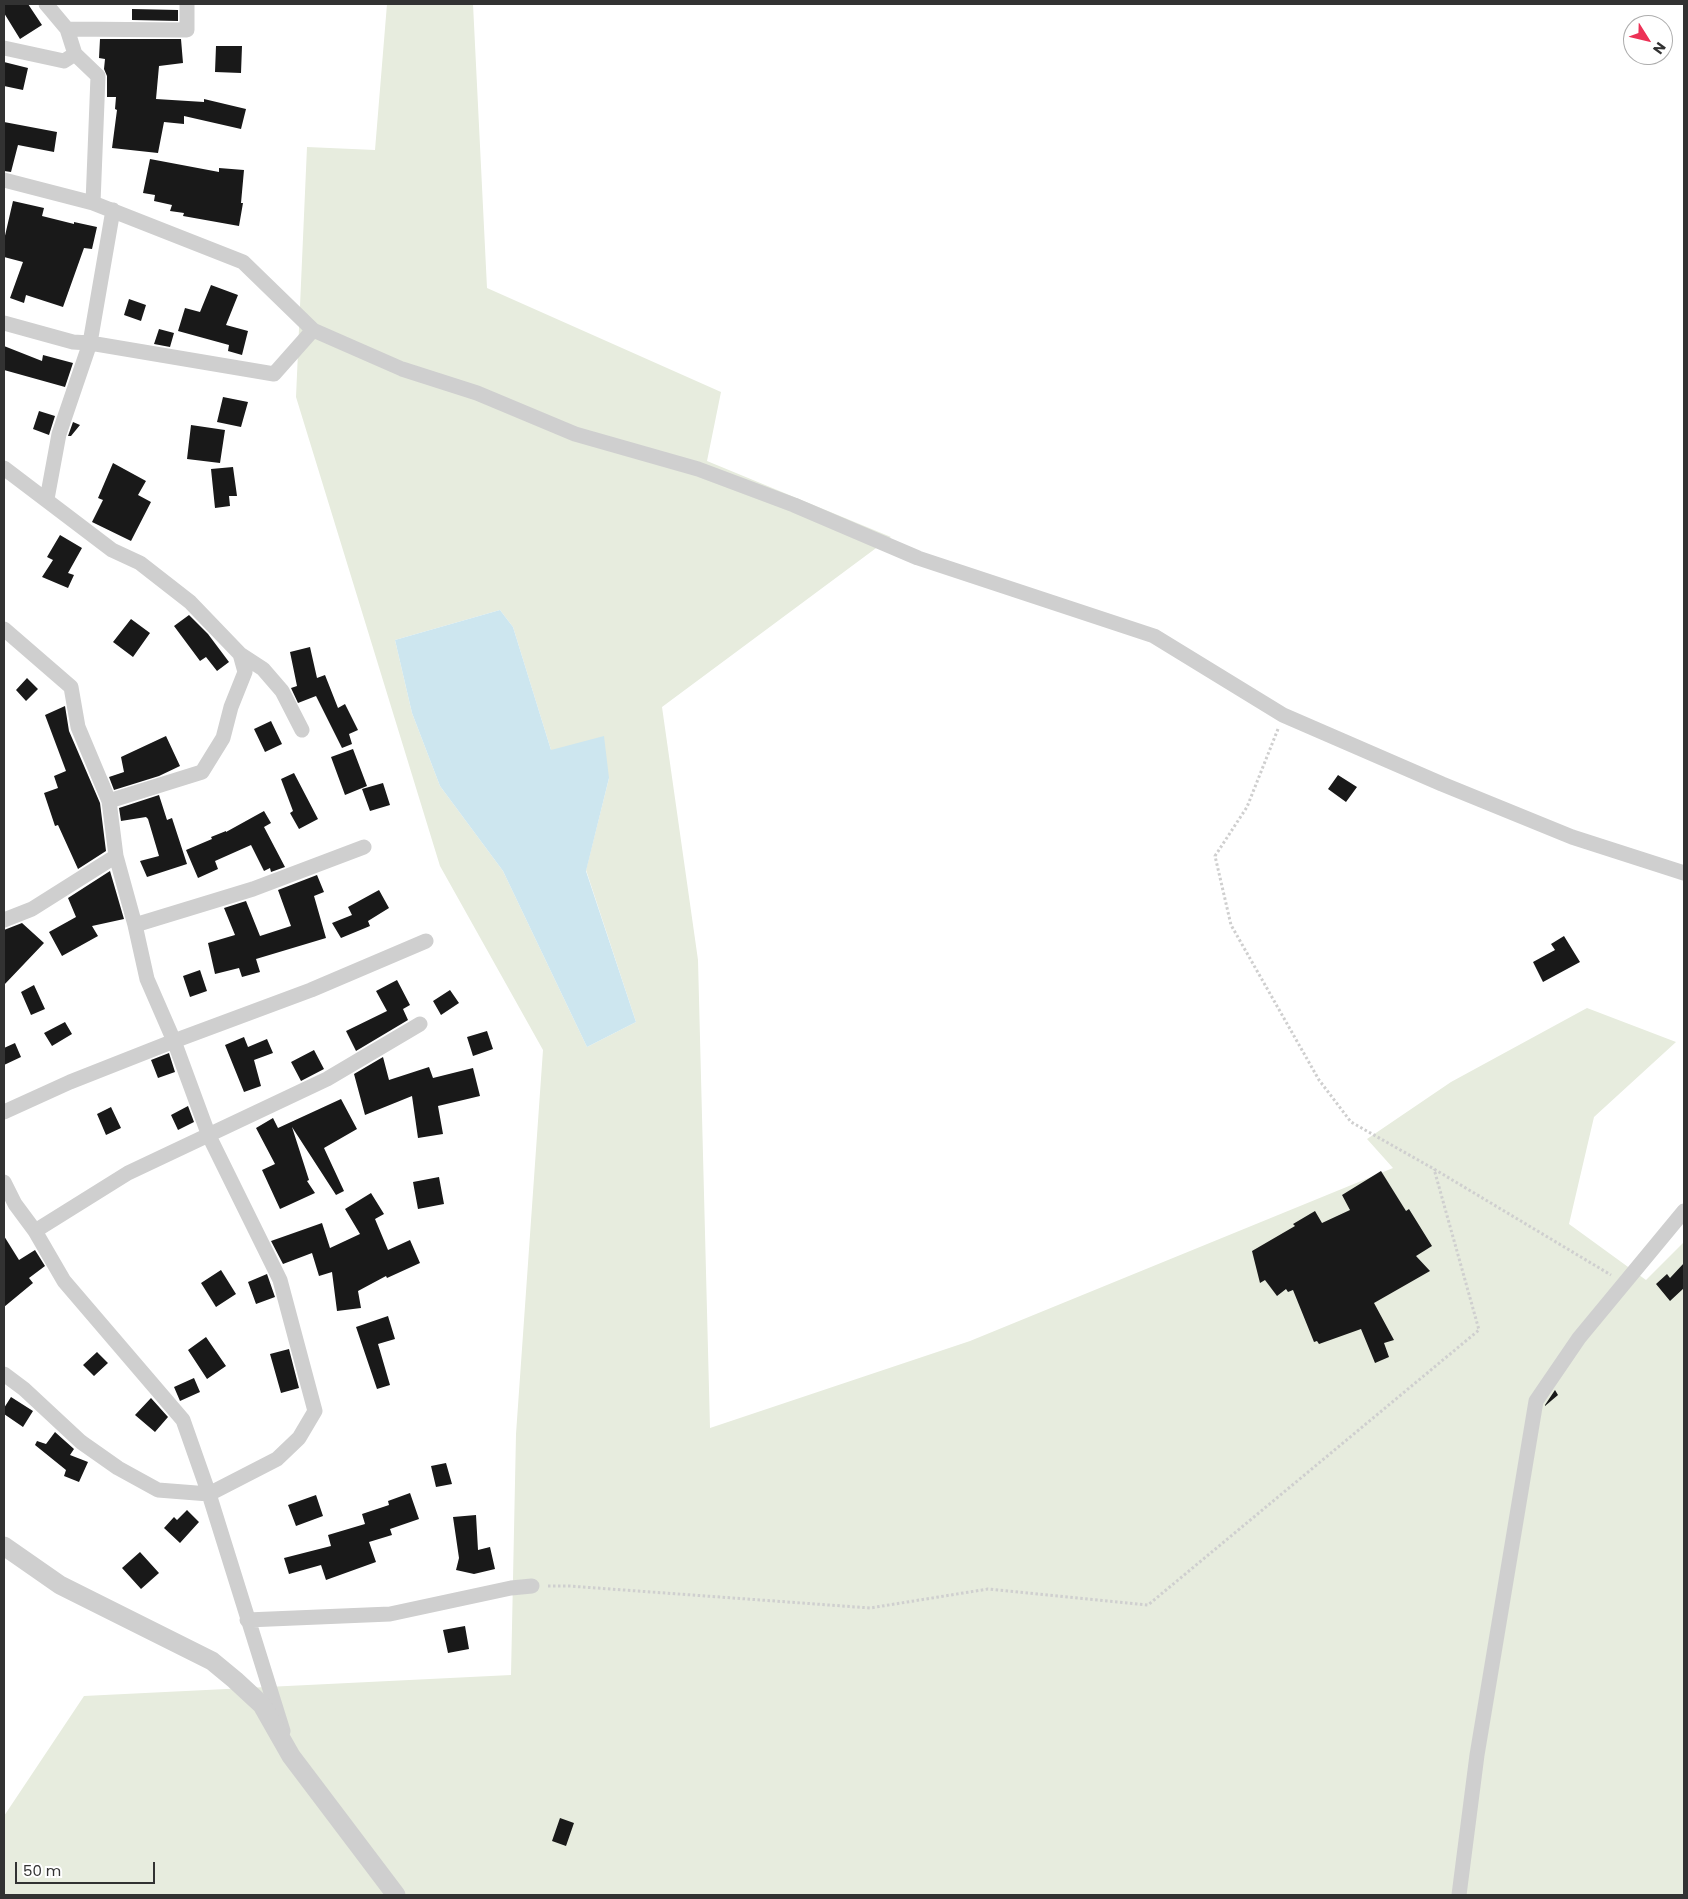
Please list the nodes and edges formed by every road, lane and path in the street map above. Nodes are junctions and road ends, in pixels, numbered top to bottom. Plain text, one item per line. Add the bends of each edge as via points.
1 (46, 4) edge
2 (187, 4) edge
3 (68, 29) junction
4 (4, 48) edge
5 (75, 54) junction
6 (4, 180) edge
7 (93, 203) junction
8 (113, 210) junction
9 (4, 323) edge
10 (314, 330) junction
11 (90, 343) junction
12 (4, 468) edge
13 (47, 499) junction
14 (4, 629) edge
15 (240, 654) junction
16 (1283, 715) junction
17 (302, 730) dead end
18 (109, 801) junction
19 (364, 847) dead end
20 (116, 856) junction
21 (1684, 873) edge
22 (4, 920) edge
23 (135, 925) junction
24 (426, 941) dead end
25 (420, 1024) dead end
26 (174, 1041) junction
27 (4, 1112) edge
28 (208, 1136) junction
29 (1434, 1169) junction
30 (4, 1182) edge
31 (1684, 1211) edge
32 (35, 1231) junction
33 (1625, 1283) junction
34 (4, 1374) edge
35 (209, 1494) junction
36 (4, 1546) edge
37 (532, 1586) joint
38 (247, 1620) junction
39 (291, 1756) junction
40 (396, 1895) edge
41 (1459, 1895) edge

1 - 3 street
2 - 3 street via 187,30
3 - 5 street
4 - 5 street via 64,61
5 - 7 street via 98,76
6 - 7 street
7 - 8 street
8 - 10 street via 243,262
8 - 11 street
9 - 11 street via 73,342
10 - 11 street via 274,374
10 - 16 street via 402,369 477,393 575,434 698,469 794,505 918,558 1154,636
11 - 13 street via 59,434
12 - 13 street
13 - 15 street via 112,550 140,563 190,602
14 - 18 street via 71,687 78,727
15 - 17 street via 263,668 282,690
15 - 18 street via 245,672 223,738 202,772
16 - 21 street via 1572,837
16 - 29 path via 1247,807 1215,856 1231,925 1319,1080 1351,1122
18 - 20 street
19 - 23 street via 253,889
20 - 22 street via 32,910
20 - 23 street
23 - 26 street via 147,980
24 - 26 street via 311,990
25 - 28 street via 327,1079
26 - 27 street
26 - 28 street
28 - 32 street via 128,1173
28 - 35 street via 280,1280 314,1411 299,1438 277,1459
29 - 33 path
29 - 37 path via 1479,1330 1148,1604 988,1589 870,1608
30 - 32 street
31 - 33 street
32 - 35 street via 64,1280 183,1420
33 - 41 street via 1579,1338 1536,1402 1477,1755
34 - 35 street via 81,1442 118,1468 158,1490
35 - 38 street
36 - 39 street via 60,1585 212,1661 262,1705
37 - 38 street via 390,1614
38 - 39 street
39 - 40 street

